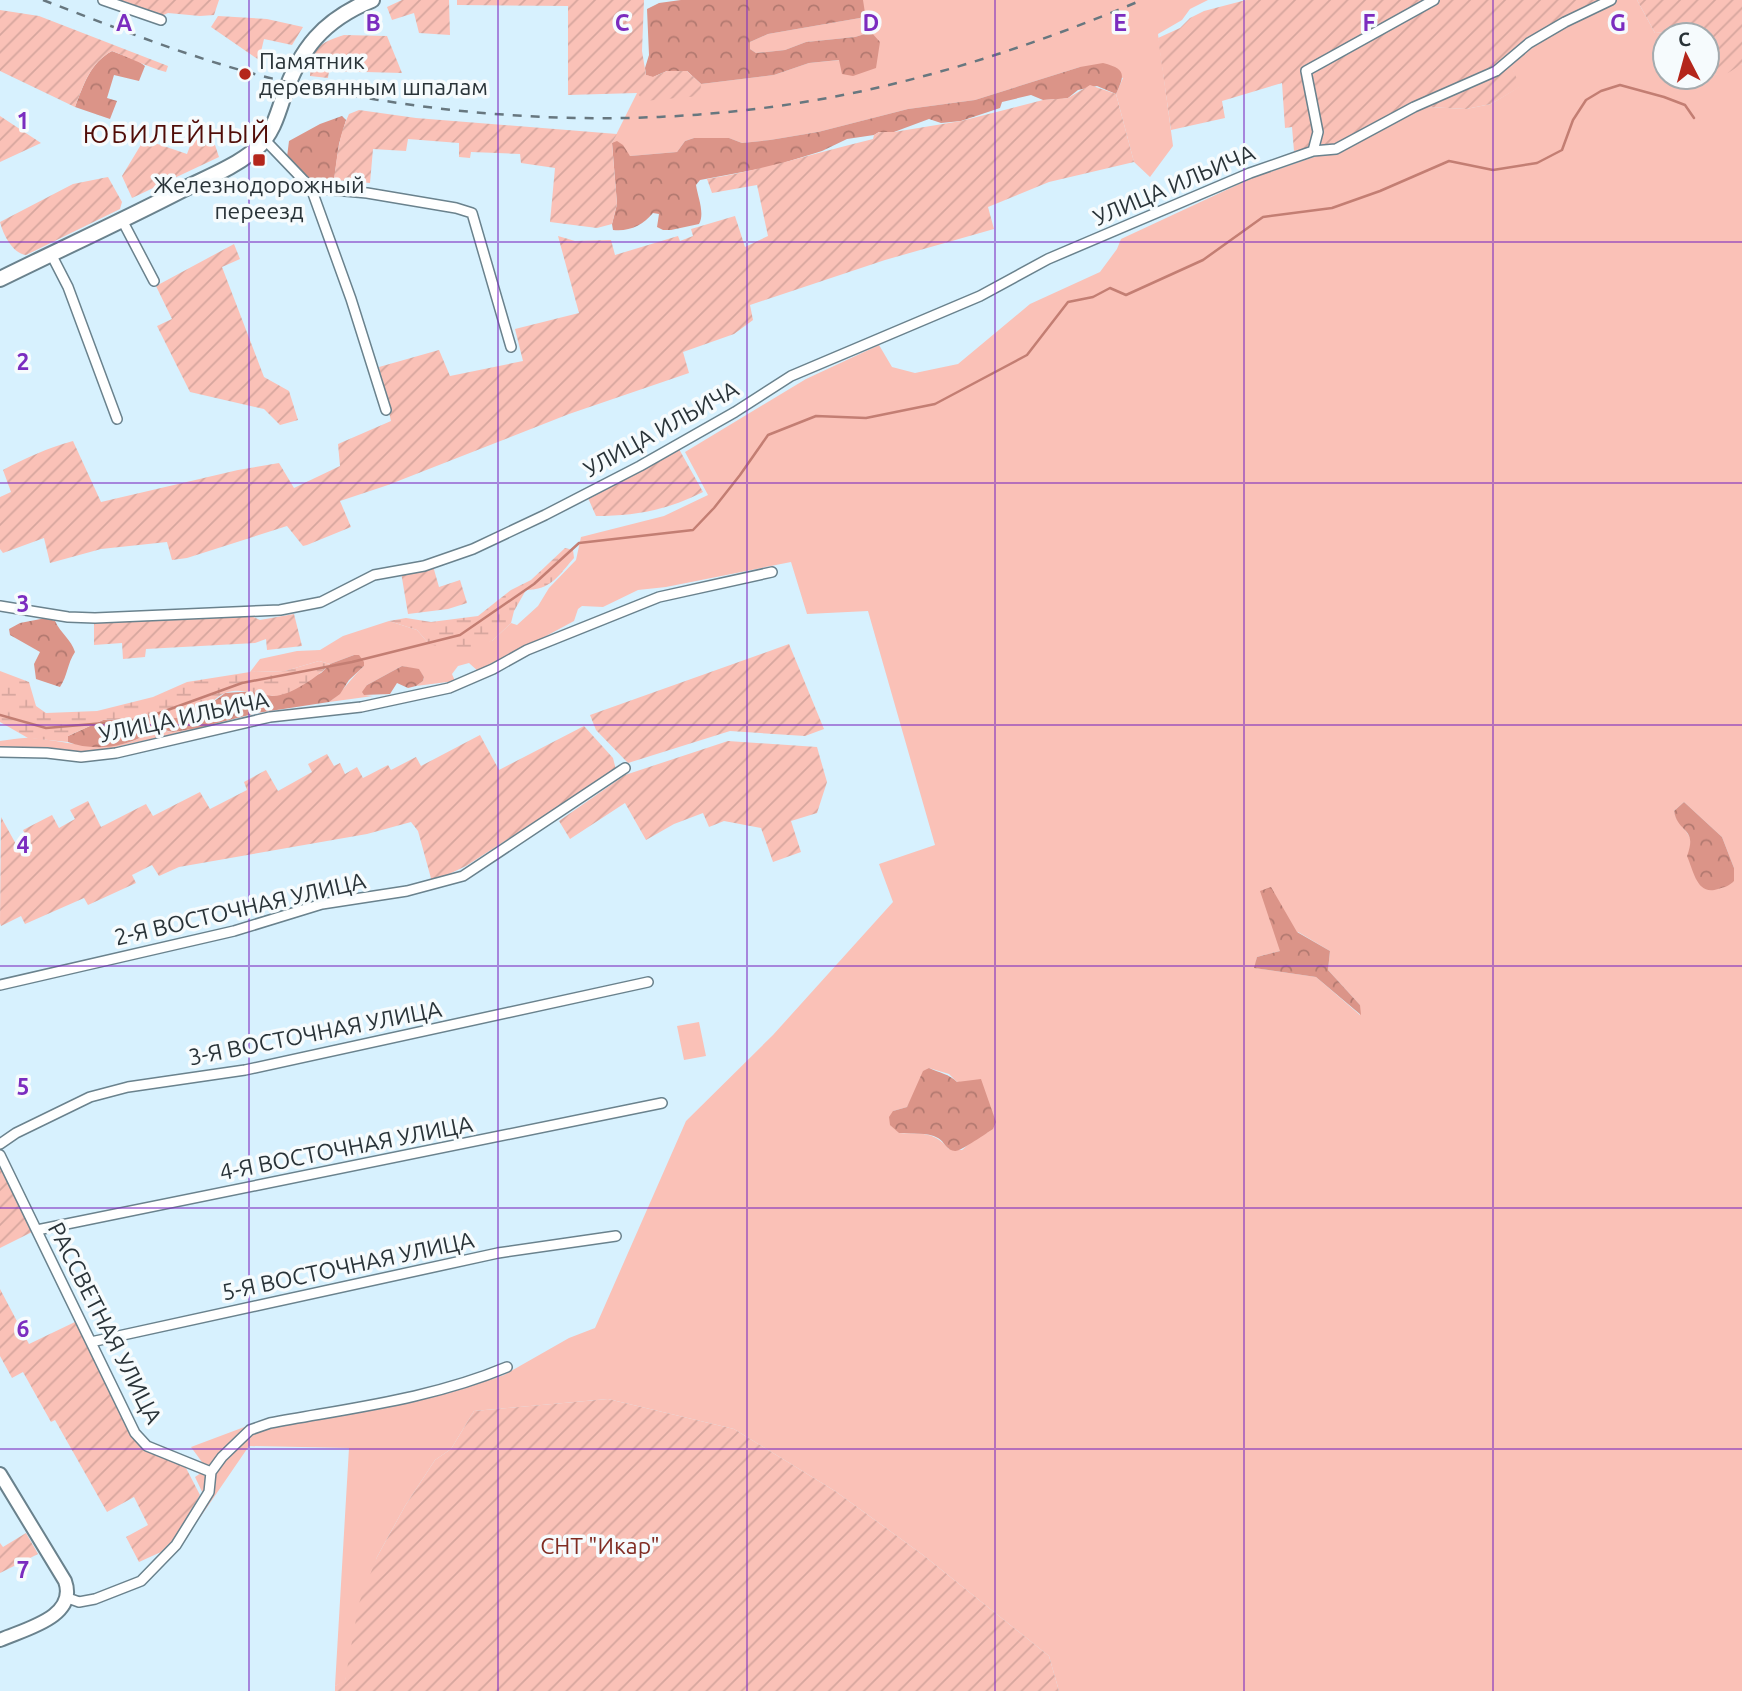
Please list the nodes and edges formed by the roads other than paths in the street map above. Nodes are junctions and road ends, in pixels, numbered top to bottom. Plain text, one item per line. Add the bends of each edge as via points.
1 (103, 0) edge
2 (372, 0) edge
3 (1434, 0) edge
4 (1611, 0) edge
5 (162, 20) dead end
6 (265, 140) junction
7 (1313, 151) junction
8 (311, 188) junction
9 (122, 220) junction
10 (51, 254) junction
11 (0, 279) edge
12 (154, 281) dead end
13 (511, 347) dead end
14 (386, 410) dead end
15 (117, 419) dead end
16 (772, 572) dead end
17 (0, 606) edge
18 (0, 752) edge
19 (625, 768) dead end
20 (648, 982) dead end
21 (0, 985) edge
22 (662, 1103) dead end
23 (0, 1144) edge
24 (0, 1155) edge
25 (37, 1230) junction
26 (616, 1236) dead end
27 (91, 1342) junction
28 (507, 1367) dead end
29 (211, 1472) junction
30 (0, 1474) edge
31 (68, 1598) junction
32 (0, 1640) edge

1 - 5 street
2 - 6 main road via 340,16 309,44
3 - 7 street via 1306,71 1318,132
4 - 7 street, УЛИЦА ИЛЬИЧА via 1529,43 1496,71 1414,107 1336,149
6 - 8 street
6 - 9 main road via 236,163
7 - 17 street, УЛИЦА ИЛЬИЧА via 1048,259 980,296 791,376 640,466 448,559 374,575 321,602 280,610 95,618
8 - 13 street via 367,193 472,213
8 - 14 street
9 - 10 main road
9 - 12 street
10 - 11 main road
10 - 15 street via 68,286
16 - 18 street, УЛИЦА ИЛЬИЧА via 659,597 527,650 449,688 361,707 270,717 116,753 81,757
19 - 21 street, 2-Я ВОСТОЧНАЯ УЛИЦА via 449,881 322,904 234,931
20 - 23 street, 3-Я ВОСТОЧНАЯ УЛИЦА via 245,1070 128,1087 90,1097
22 - 25 street, 4-Я ВОСТОЧНАЯ УЛИЦА
24 - 25 street, РАССВЕТНАЯ УЛИЦА
25 - 27 street, РАССВЕТНАЯ УЛИЦА
26 - 27 street, 5-Я ВОСТОЧНАЯ УЛИЦА via 498,1253
27 - 29 street, РАССВЕТНАЯ УЛИЦА via 135,1433 147,1446
28 - 29 street via 407,1398 250,1430
29 - 31 street via 209,1492 176,1545 141,1581 95,1599 79,1602
30 - 31 street via 65,1581
31 - 32 street via 50,1618

